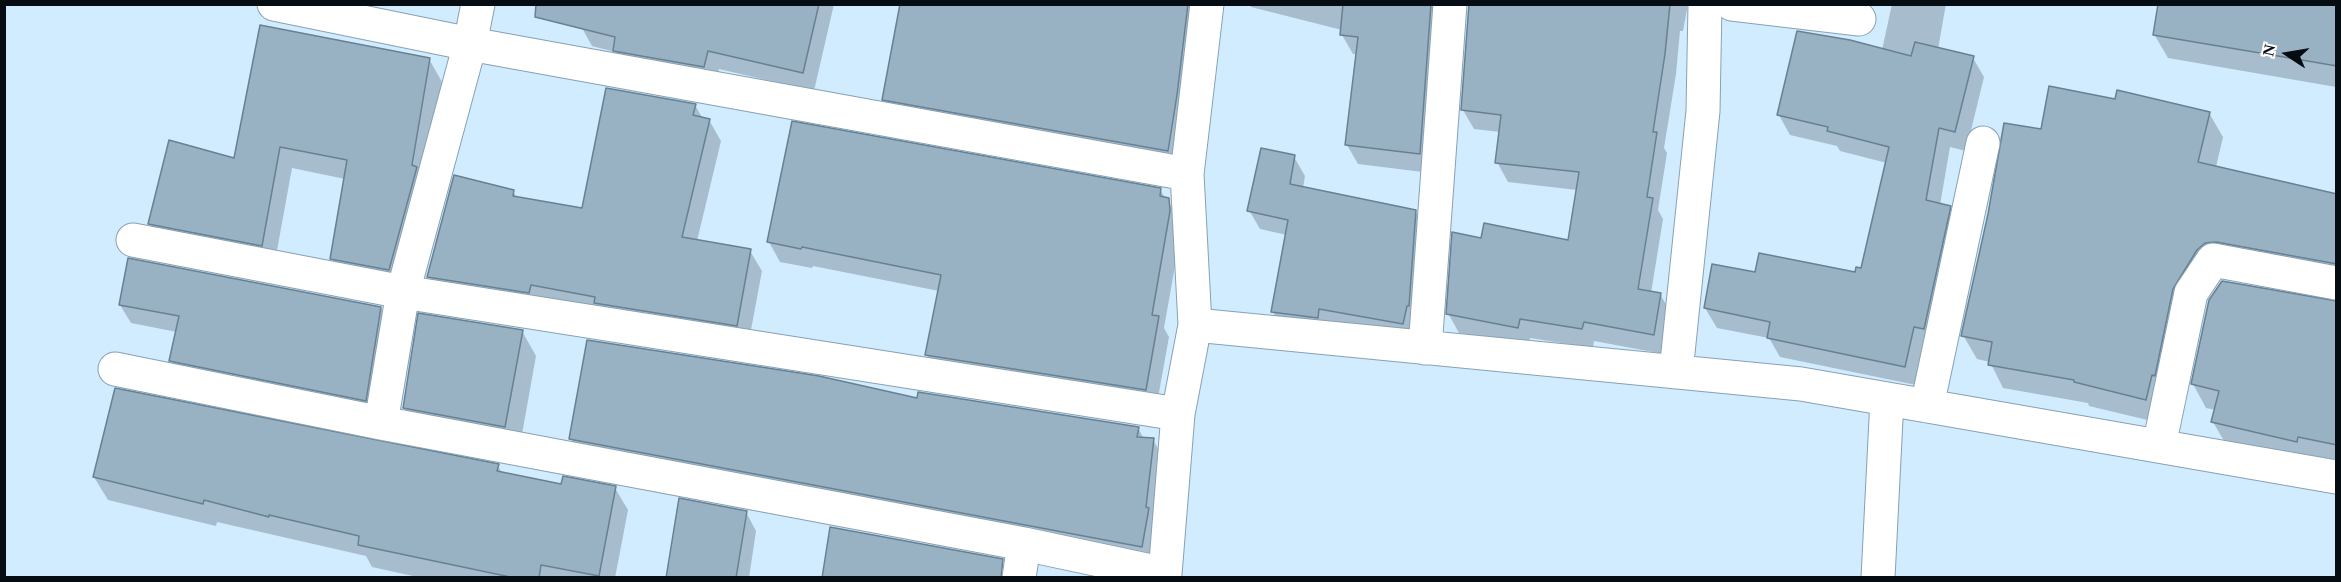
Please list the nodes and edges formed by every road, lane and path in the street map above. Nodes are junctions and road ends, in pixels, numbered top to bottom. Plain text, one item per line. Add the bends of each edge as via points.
1 (274, 4) edge
2 (478, 4) edge
3 (1207, 4) edge
4 (1450, 4) edge
5 (1705, 4) edge
6 (1732, 4) edge
7 (1859, 19) dead end
8 (470, 44) junction
9 (1983, 143) dead end
10 (1187, 174) junction
11 (133, 240) dead end
12 (2337, 283) edge
13 (403, 292) junction
14 (1194, 325) junction
15 (1425, 348) junction
16 (115, 369) dead end
17 (1676, 372) junction
18 (1887, 399) junction
19 (1927, 406) junction
20 (1178, 414) junction
21 (381, 423) junction
22 (2158, 446) junction
23 (2337, 477) edge
24 (1024, 544) junction
25 (1020, 578) edge
26 (1878, 578) edge

1 - 8 street
2 - 8 street
3 - 10 street
4 - 15 street
5 - 17 street via 1703,111
6 - 7 street
8 - 10 street
8 - 13 street
9 - 19 street
10 - 14 street
11 - 13 street
12 - 22 street via 2213,261 2191,293
13 - 20 street
13 - 21 street
14 - 15 street
14 - 20 street
15 - 17 street
16 - 21 street
17 - 18 street via 1801,384
18 - 19 street
18 - 26 street
19 - 22 street
20 - 24 street via 1165,574
21 - 24 street
22 - 23 street
24 - 25 street

